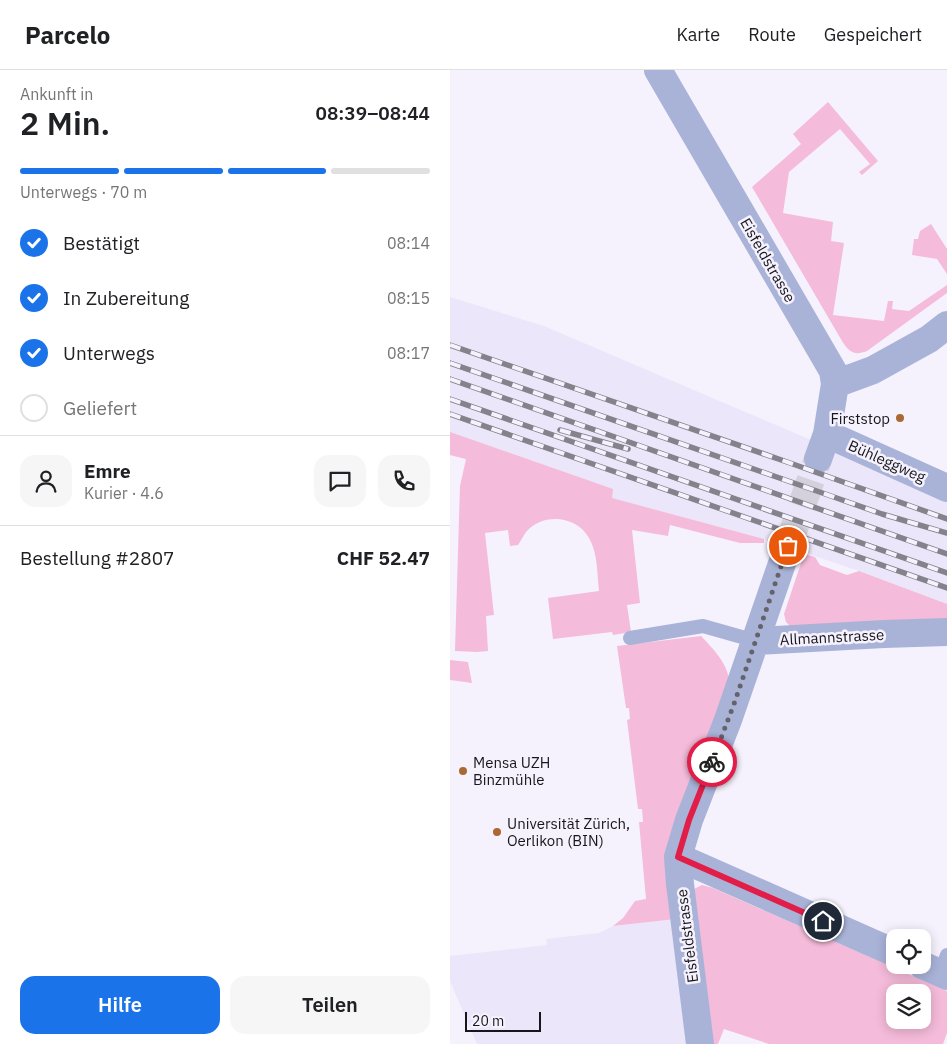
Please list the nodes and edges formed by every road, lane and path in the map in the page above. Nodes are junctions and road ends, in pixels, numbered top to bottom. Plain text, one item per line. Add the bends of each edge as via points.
1 (658, 70) edge
2 (941, 339) edge
3 (836, 384) junction
4 (947, 488) edge
5 (788, 546) tunnel mouth
6 (947, 632) edge
7 (630, 638) dead end
8 (756, 642) junction
9 (678, 857) junction
10 (886, 949) edge
11 (700, 1044) edge

1 - 3 street, Eisfeldstrasse via 833,371
2 - 3 street
3 - 4 street, Bühleggweg via 823,447
5 - 8 street, Eisfeldstrasse
6 - 8 street, Allmannstrasse
7 - 8 lane, Allmannstrasse via 703,626
8 - 9 street, Eisfeldstrasse
9 - 10 street
9 - 11 street, Eisfeldstrasse

